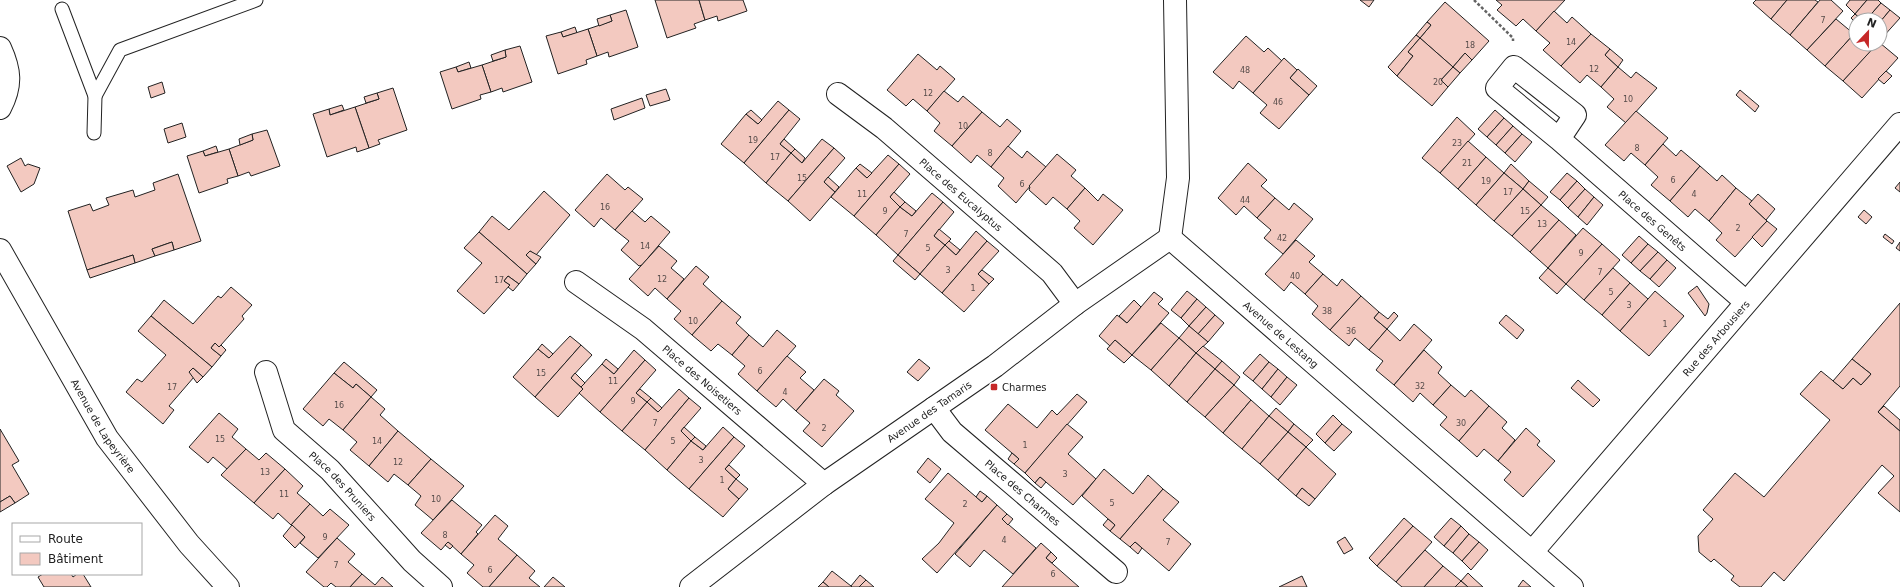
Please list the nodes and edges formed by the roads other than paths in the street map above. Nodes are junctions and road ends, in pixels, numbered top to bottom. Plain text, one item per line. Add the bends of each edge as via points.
1 (256, 0) edge
2 (1174, 0) edge
3 (62, 9) dead end
4 (0, 48) edge
5 (838, 94) dead end
6 (95, 96) junction
7 (0, 108) edge
8 (1900, 124) edge
9 (94, 133) dead end
10 (1559, 139) junction
11 (1170, 238) junction
12 (0, 250) edge
13 (576, 282) dead end
14 (1746, 302) junction
15 (1075, 304) junction
16 (266, 372) dead end
17 (934, 408) junction
18 (824, 484) junction
19 (1532, 552) junction
20 (1116, 572) dead end
21 (228, 587) edge
22 (441, 587) edge
23 (691, 587) edge
24 (1572, 587) edge

1 - 6 lane via 120,50
2 - 11 street via 1178,178
3 - 6 lane
4 - 7 street via 7,63 9,80 6,96
5 - 15 street, Place des Eucalyptus via 884,128 1052,273
6 - 9 lane
8 - 14 street, Rue des Arbousiers
10 - 10 street, Place des Genêts via 1497,88 1514,67 1575,116
10 - 14 street, Place des Genêts
11 - 15 street, Avenue des Tamaris
11 - 19 street, Avenue de Lestang
12 - 21 street, Avenue de Lapeyrière via 107,438 189,544
13 - 18 street, Place des Noisetiers via 643,329
14 - 19 street, Rue des Arbousiers
15 - 17 street, Avenue des Tamaris via 995,366
16 - 22 street, Place des Pruniers via 284,430 330,470 412,561
17 - 18 street, Avenue des Tamaris
17 - 20 street, Place des Charmes via 952,432
18 - 23 street, Avenue des Tamaris
19 - 24 street, Avenue de Lestang

